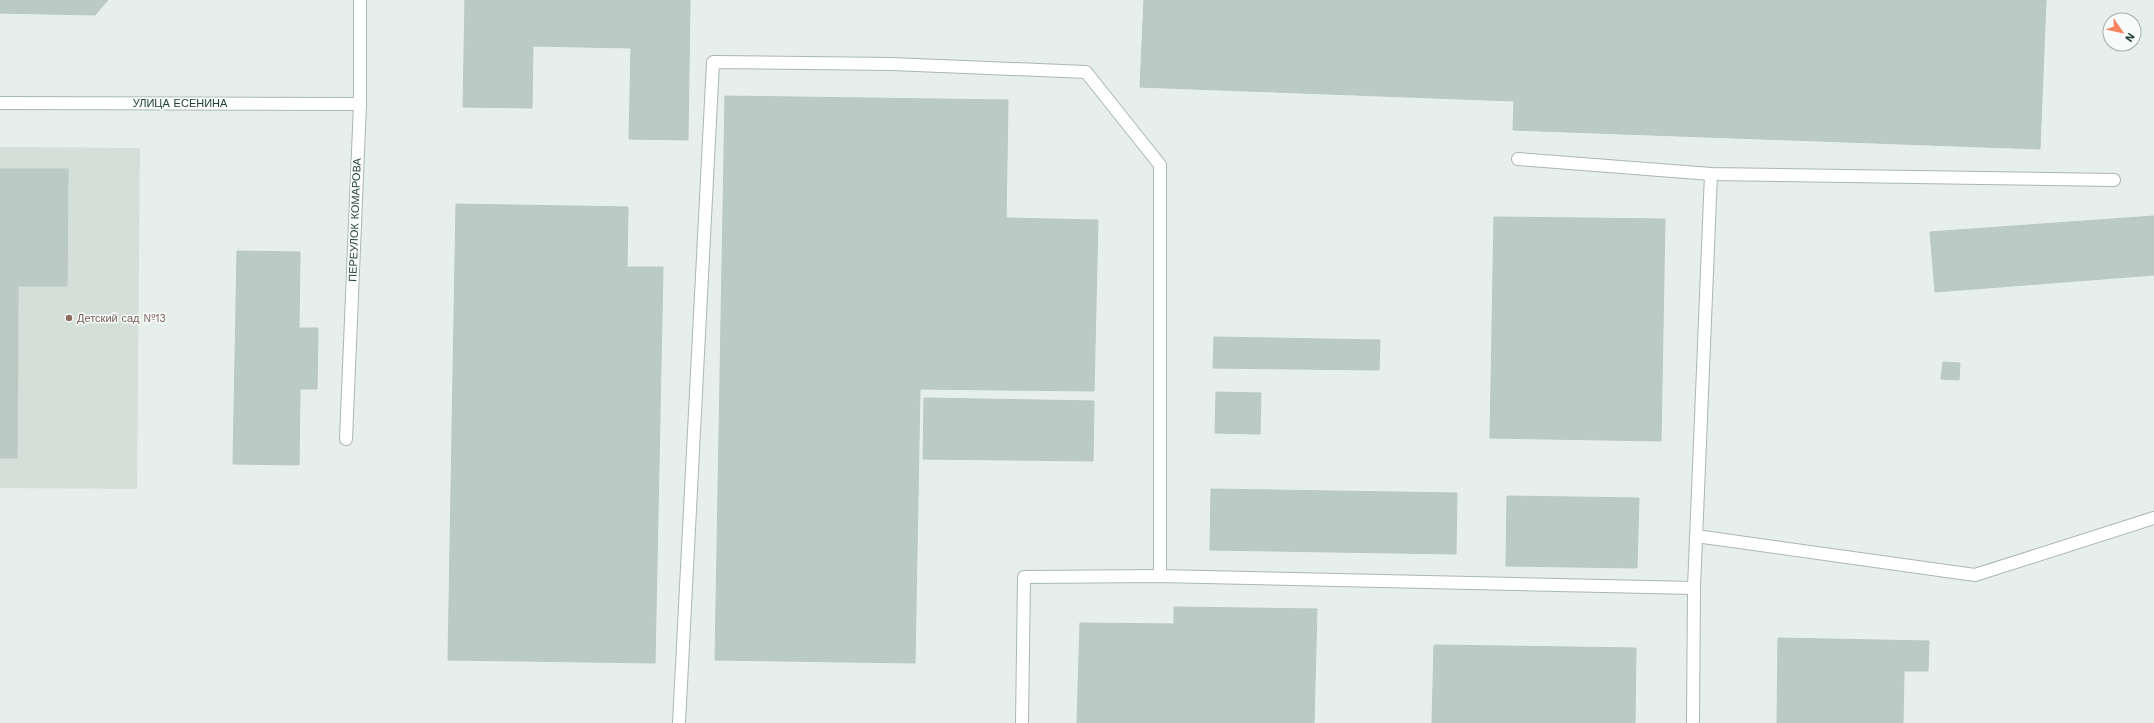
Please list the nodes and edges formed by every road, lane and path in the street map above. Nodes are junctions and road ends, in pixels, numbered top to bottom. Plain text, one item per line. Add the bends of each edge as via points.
1 (360, 0) edge
2 (0, 102) edge
3 (360, 104) junction
4 (1518, 159) dead end
5 (1711, 174) junction
6 (2114, 180) dead end
7 (346, 439) dead end
8 (2154, 518) edge
9 (1696, 536) junction
10 (1160, 576) junction
11 (1694, 588) junction
12 (679, 723) edge
13 (1022, 723) edge
14 (1693, 723) edge

1 - 3 street, ПЕРЕУЛОК КОМАРОВА
2 - 3 street, УЛИЦА ЕСЕНИНА
3 - 7 street, ПЕРЕУЛОК КОМАРОВА
4 - 5 street
5 - 6 street
5 - 9 street
8 - 9 street via 1975,575
9 - 11 street
10 - 11 street
10 - 12 street via 1160,165 1086,72 892,64 713,62
10 - 13 street via 1024,577
11 - 14 street

